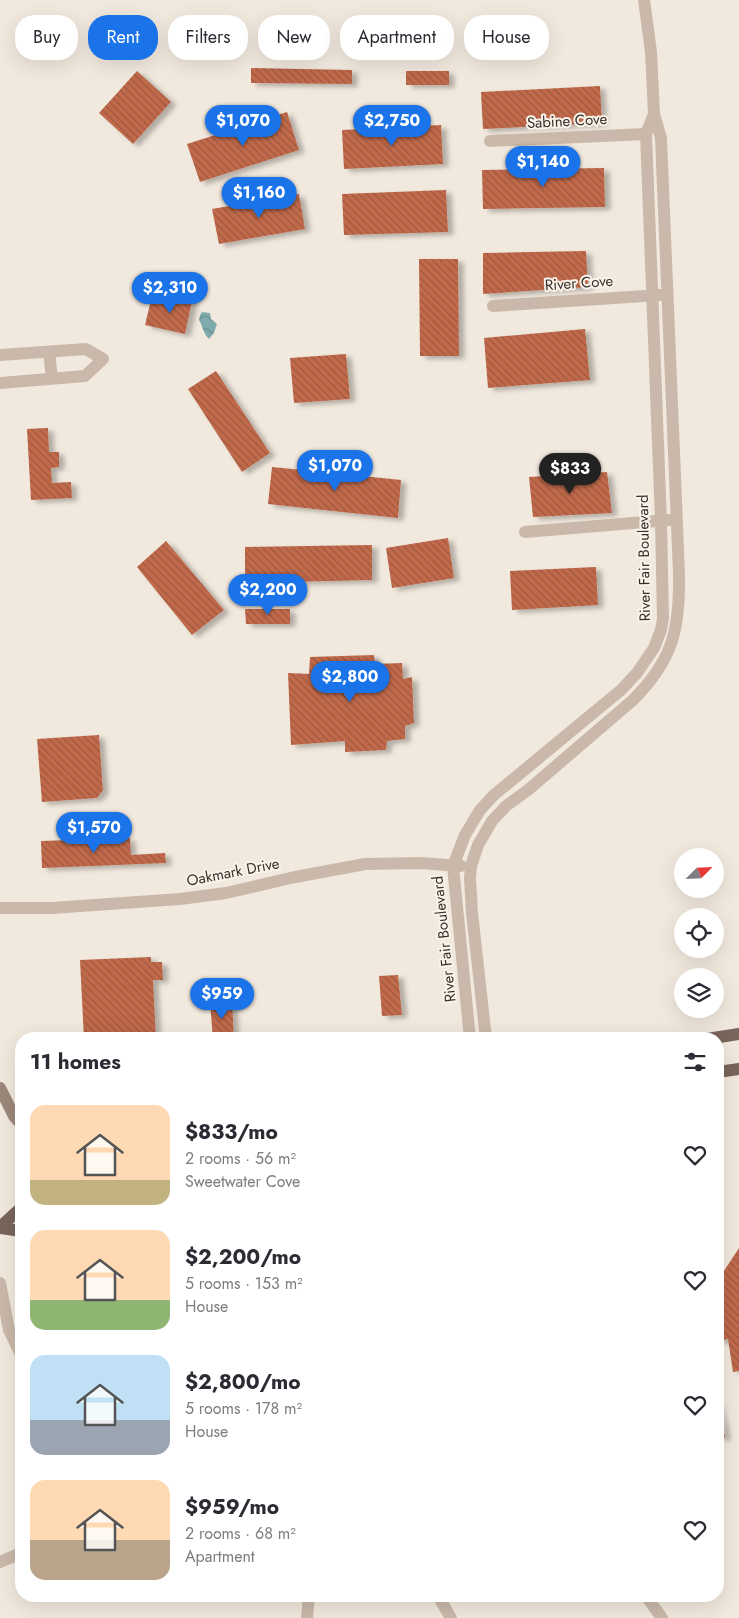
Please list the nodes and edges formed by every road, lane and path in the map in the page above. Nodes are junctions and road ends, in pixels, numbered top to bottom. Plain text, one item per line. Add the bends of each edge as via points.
1 (644, 0) edge
2 (654, 114) junction
3 (646, 134) junction
4 (490, 141) dead end
5 (652, 294) junction
6 (667, 295) junction
7 (493, 306) dead end
8 (49, 352) junction
9 (0, 355) edge
10 (52, 378) junction
11 (0, 382) edge
12 (677, 519) junction
13 (661, 521) junction
14 (525, 532) dead end
15 (654, 648) junction
16 (666, 657) junction
17 (453, 866) junction
18 (471, 866) junction
19 (0, 908) edge
20 (469, 1032) edge
21 (485, 1032) edge
22 (739, 1034) edge
23 (724, 1036) edge
24 (739, 1069) edge
25 (724, 1071) edge
26 (0, 1088) edge
27 (15, 1117) edge
28 (15, 1214) edge
29 (0, 1228) edge
30 (15, 1230) edge
31 (0, 1283) edge
32 (0, 1319) edge
33 (9, 1330) junction
34 (15, 1342) edge
35 (15, 1556) edge
36 (0, 1562) edge
37 (308, 1602) edge
38 (442, 1602) edge
39 (650, 1602) edge
40 (307, 1618) edge
41 (451, 1618) edge
42 (662, 1618) edge

1 - 2 street, River Fair Boulevard
2 - 3 street, River Fair Boulevard
2 - 6 street, River Fair Boulevard via 661,138
3 - 4 street, Sabine Cove
3 - 5 street, River Fair Boulevard
5 - 6 street, River Cove
5 - 7 street, River Cove
5 - 13 street, River Fair Boulevard
6 - 12 street, River Fair Boulevard
8 - 9 street
8 - 10 street
8 - 10 street via 86,349 103,359 85,376
10 - 11 street
12 - 13 street
12 - 16 street, River Fair Boulevard via 680,595 674,640
13 - 14 street
13 - 15 street, River Fair Boulevard via 663,619
15 - 16 street
15 - 17 street, River Fair Boulevard via 637,674 621,690 480,810 465,834
16 - 18 street, River Fair Boulevard via 649,684 633,700 506,806 478,845
17 - 18 street, Oakmark Drive
17 - 19 street, Oakmark Drive via 365,864 295,876 226,894 52,908
17 - 20 street, River Fair Boulevard
18 - 21 street, River Fair Boulevard via 472,913
22 - 23 main road
24 - 25 main road
26 - 27 main road
28 - 29 main road
29 - 30 main road
31 - 33 street
32 - 33 street
33 - 34 street
35 - 36 street
37 - 40 street
38 - 41 street
39 - 42 street

